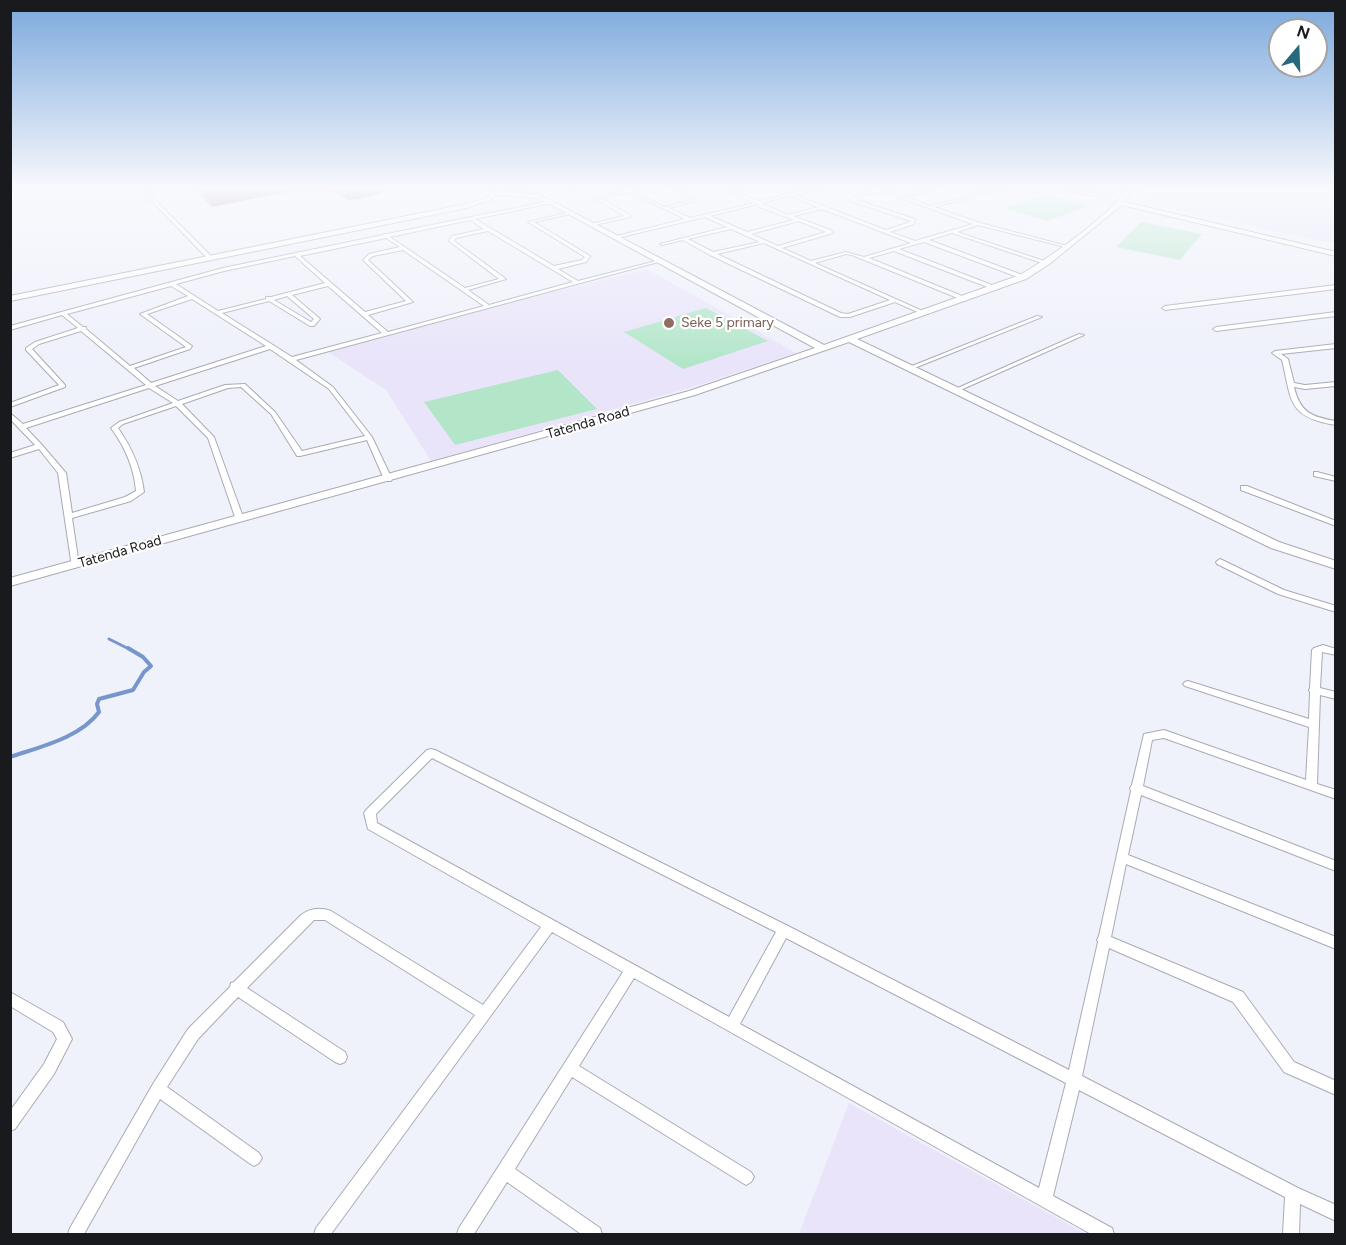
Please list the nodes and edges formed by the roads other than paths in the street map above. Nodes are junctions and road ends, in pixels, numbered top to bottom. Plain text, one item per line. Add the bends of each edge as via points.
1 (198, 246) edge
2 (269, 246) edge
3 (332, 246) edge
4 (400, 246) edge
5 (458, 246) edge
6 (518, 246) edge
7 (570, 246) edge
8 (631, 246) edge
9 (697, 246) edge
10 (746, 246) edge
11 (773, 246) edge
12 (783, 246) edge
13 (905, 246) edge
14 (940, 246) edge
15 (995, 246) edge
16 (1065, 246) edge
17 (1302, 246) edge
18 (403, 248) junction
19 (777, 248) junction
20 (894, 249) junction
21 (294, 254) junction
22 (712, 254) junction
23 (1335, 254) edge
24 (210, 258) junction
25 (865, 258) junction
26 (660, 261) junction
27 (809, 263) junction
28 (1045, 263) junction
29 (554, 268) junction
30 (1023, 277) junction
31 (578, 283) junction
32 (172, 284) junction
33 (328, 284) junction
34 (1335, 287) edge
35 (995, 288) junction
36 (464, 290) junction
37 (288, 294) junction
38 (191, 297) junction
39 (267, 298) junction
40 (10, 299) edge
41 (965, 299) junction
42 (893, 301) junction
43 (487, 306) junction
44 (1165, 308) dead end
45 (216, 313) junction
46 (924, 313) junction
47 (64, 314) junction
48 (1335, 314) edge
49 (365, 315) junction
50 (1040, 317) dead end
51 (10, 328) edge
52 (84, 328) junction
53 (1216, 329) dead end
54 (386, 333) junction
55 (1081, 335) dead end
56 (850, 339) junction
57 (1335, 346) edge
58 (269, 347) junction
59 (823, 348) junction
60 (291, 359) junction
61 (129, 368) junction
62 (910, 368) junction
63 (1335, 384) edge
64 (1292, 385) junction
65 (150, 386) junction
66 (954, 391) junction
67 (176, 402) junction
68 (10, 405) edge
69 (10, 415) edge
70 (1335, 423) edge
71 (22, 427) junction
72 (369, 437) junction
73 (40, 446) junction
74 (10, 456) edge
75 (1317, 474) dead end
76 (1335, 478) edge
77 (388, 479) junction
78 (1244, 488) dead end
79 (69, 516) junction
80 (239, 517) junction
81 (1335, 524) edge
82 (1220, 562) dead end
83 (1335, 565) edge
84 (75, 566) junction
85 (10, 582) edge
86 (1335, 609) edge
87 (1335, 651) edge
88 (1188, 684) dead end
89 (1314, 690) junction
90 (1335, 696) edge
91 (1312, 724) junction
92 (1311, 787) junction
93 (1135, 788) junction
94 (1335, 795) edge
95 (1121, 857) junction
96 (1335, 866) edge
97 (550, 925) junction
98 (784, 930) junction
99 (1103, 940) junction
100 (1335, 943) edge
101 (632, 970) junction
102 (236, 988) junction
103 (10, 998) edge
104 (484, 1012) junction
105 (732, 1025) junction
106 (340, 1058) dead end
107 (570, 1068) junction
108 (1074, 1080) junction
109 (1335, 1088) edge
110 (158, 1089) junction
111 (10, 1124) edge
112 (254, 1158) dead end
113 (505, 1171) junction
114 (746, 1177) dead end
115 (1293, 1193) junction
116 (1044, 1200) junction
117 (1335, 1213) edge
118 (76, 1234) edge
119 (322, 1234) edge
120 (465, 1234) edge
121 (594, 1234) edge
122 (1106, 1234) edge
123 (1291, 1234) edge

1 - 24 street
2 - 24 street
3 - 21 street
4 - 18 street
5 - 36 street via 503,279
6 - 29 street
7 - 29 street via 588,257
8 - 26 street
9 - 22 street
10 - 22 street
11 - 19 street
12 - 19 street
13 - 20 street
14 - 30 street
15 - 28 street
16 - 28 street, Tatenda Road
17 - 23 street
18 - 36 street
18 - 49 street via 365,260 410,302
19 - 27 street
20 - 25 street
20 - 35 street
21 - 32 street
21 - 33 street
22 - 42 street via 840,315 848,316
24 - 40 street
25 - 27 street via 846,253
25 - 41 street
26 - 31 street
26 - 59 street
27 - 42 street
28 - 30 street, Tatenda Road
29 - 31 street
30 - 35 street, Tatenda Road
31 - 43 street
32 - 38 street
32 - 47 street
33 - 37 street
33 - 49 street
34 - 44 street
35 - 41 street, Tatenda Road
36 - 43 street
37 - 39 street
37 - 39 street via 317,319 315,323 312,325
38 - 45 street
38 - 61 street via 143,314 188,348
39 - 45 street
41 - 46 street, Tatenda Road
42 - 46 street
43 - 54 street
45 - 58 street
46 - 56 street, Tatenda Road
47 - 51 street
47 - 52 street
48 - 53 street
49 - 54 street
50 - 62 street
52 - 61 street
52 - 68 street via 28,349 63,386
54 - 60 street
55 - 66 street
56 - 59 street, Tatenda Road
56 - 62 street
57 - 64 street via 1275,353 1285,359
58 - 60 street
58 - 65 street
59 - 77 street, Tatenda Road via 692,393
60 - 72 street via 331,388
61 - 65 street
62 - 66 street
63 - 64 street
64 - 70 street via 1293,401 1299,410
65 - 67 street
65 - 71 street
66 - 83 street via 1275,544
67 - 72 street via 243,385 273,413 300,454
67 - 79 street via 114,428 128,445 140,478 140,492
67 - 80 street via 211,437
69 - 71 street
71 - 73 street
72 - 77 street
73 - 74 street
73 - 79 street via 62,473
75 - 76 street
77 - 80 street, Tatenda Road
78 - 81 street
79 - 84 street
80 - 84 street, Tatenda Road
82 - 86 street via 1281,592
84 - 85 street, Tatenda Road
87 - 89 street via 1317,650
88 - 91 street
89 - 90 street
89 - 91 street
91 - 92 street
92 - 93 street via 1164,734 1148,737
92 - 94 street
93 - 95 street
93 - 96 street
95 - 99 street
95 - 100 street
97 - 98 street via 372,826 370,813 431,753
97 - 101 street
97 - 104 street
98 - 105 street
98 - 108 street
99 - 108 street
99 - 109 street via 1238,997 1289,1067
101 - 105 street
101 - 107 street
102 - 104 street via 305,919 320,913
102 - 106 street
102 - 110 street via 193,1034
103 - 111 street via 58,1027 65,1039 49,1070
104 - 119 street
105 - 116 street
107 - 113 street
107 - 114 street
108 - 115 street
108 - 116 street
110 - 112 street
110 - 118 street
113 - 120 street
113 - 121 street
115 - 117 street
115 - 123 street
116 - 122 street

